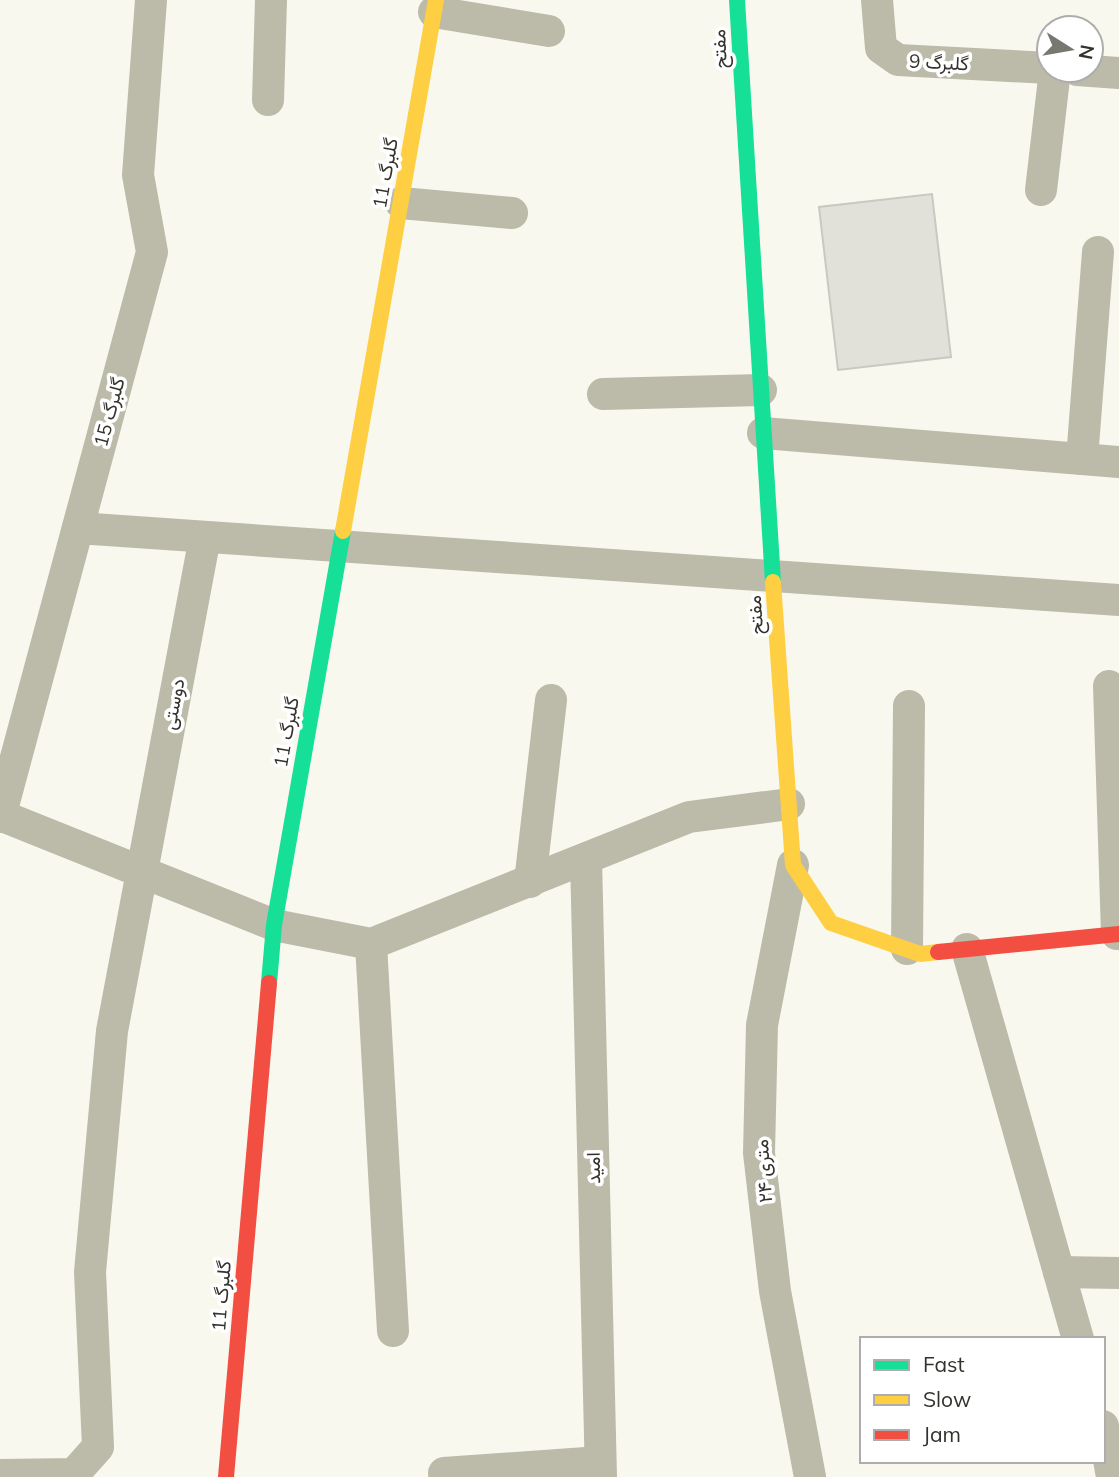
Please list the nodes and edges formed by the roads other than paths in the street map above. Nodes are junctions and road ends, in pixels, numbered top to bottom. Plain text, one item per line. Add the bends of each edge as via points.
1 (151, 0) edge
2 (271, 0) edge
3 (737, 0) edge
4 (877, 0) edge
5 (435, 6) edge
6 (549, 31) dead end
7 (1035, 67) edge
8 (1053, 84) edge
9 (268, 100) dead end
10 (1041, 190) dead end
11 (401, 202) junction
12 (512, 213) dead end
13 (1098, 252) dead end
14 (761, 390) junction
15 (603, 394) dead end
16 (763, 433) junction
17 (1082, 459) junction
18 (1119, 461) edge
19 (78, 528) junction
20 (205, 537) junction
21 (339, 546) junction
22 (774, 576) junction
23 (1119, 600) edge
24 (1110, 686) dead end
25 (551, 700) dead end
26 (909, 706) dead end
27 (789, 804) junction
28 (0, 815) edge
29 (586, 859) junction
30 (793, 865) junction
31 (142, 872) junction
32 (530, 882) junction
33 (274, 925) junction
34 (1118, 934) edge
35 (371, 944) junction
36 (907, 949) junction
37 (967, 949) junction
38 (1059, 1272) junction
39 (1119, 1273) edge
40 (393, 1331) dead end
41 (1077, 1337) edge
42 (1105, 1437) edge
43 (98, 1462) edge
44 (600, 1470) edge
45 (0, 1475) edge
46 (226, 1477) edge
47 (445, 1477) edge
48 (810, 1477) edge
49 (1112, 1477) edge

1 - 19 street, گلبرگ 15 via 138,175 152,252
2 - 9 street
3 - 14 street, مفتح
4 - 7 street, گلبرگ 9 via 881,48 898,60
5 - 6 street
5 - 11 street, گلبرگ 11
8 - 10 street
11 - 12 street
11 - 21 street, گلبرگ 11
13 - 17 street
14 - 15 street
14 - 16 street, مفتح
16 - 17 street
16 - 22 street, مفتح
17 - 18 street
19 - 20 street
19 - 28 street, گلبرگ 15
20 - 21 street
20 - 31 street, دوستی
21 - 22 street
21 - 33 street, گلبرگ 11
22 - 23 street
22 - 27 street, مفتح
24 - 34 street
25 - 32 street
26 - 36 street
27 - 29 street via 689,817
27 - 30 street, مفتح
28 - 31 street
29 - 32 street
29 - 44 street, امید
30 - 36 street, مفتح via 831,923
30 - 48 street, ۲۴ متری via 762,1025 759,1153 775,1291
31 - 33 street
31 - 43 street, دوستی via 112,1031 90,1272
32 - 35 street
33 - 35 street
33 - 46 street, گلبرگ 11
34 - 37 street, مفتح
35 - 40 street
36 - 37 street, مفتح via 920,954
37 - 38 street
38 - 39 street
38 - 41 street
42 - 49 street
43 - 45 street via 74,1474
44 - 47 street via 444,1473

